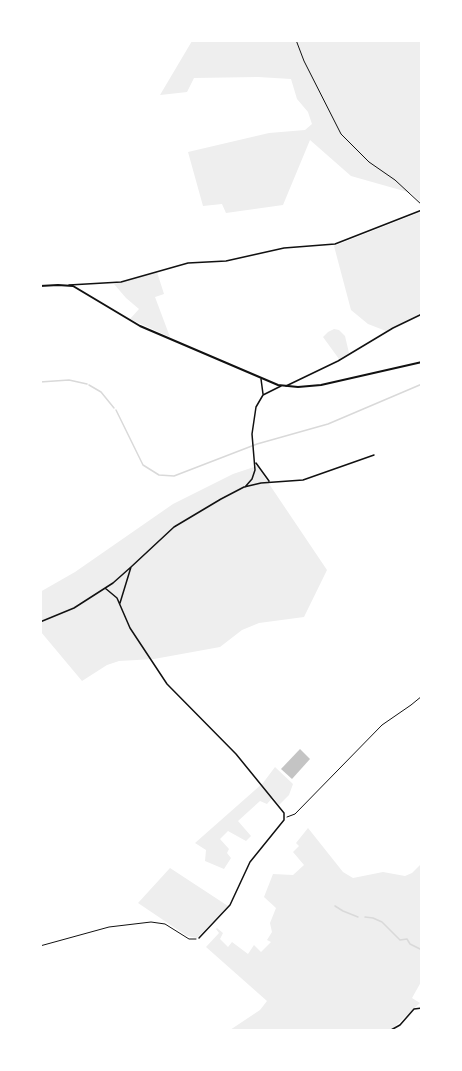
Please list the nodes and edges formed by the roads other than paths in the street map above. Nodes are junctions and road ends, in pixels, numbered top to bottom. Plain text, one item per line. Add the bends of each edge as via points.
1 (422, 210) edge
2 (86, 284) junction
3 (69, 285) junction
4 (40, 286) edge
5 (83, 291) junction
6 (422, 314) edge
7 (422, 363) edge
8 (261, 379) junction
9 (284, 386) junction
10 (263, 395) junction
11 (374, 455) dead end
12 (256, 464) junction
13 (270, 482) junction
14 (244, 487) junction
15 (131, 567) junction
16 (105, 588) junction
17 (120, 604) junction
18 (40, 622) edge
19 (199, 938) road end
20 (422, 1008) edge
21 (422, 1026) edge
22 (391, 1030) edge
23 (419, 1030) edge

1 - 2 street via 335,244 188,263 121,282
2 - 3 street
2 - 5 street
3 - 4 main road
3 - 5 main road
5 - 8 main road via 136,324
6 - 9 street
7 - 9 main road via 310,387
8 - 9 main road
8 - 10 street
9 - 10 street
10 - 12 street via 254,412
11 - 13 street via 303,480
12 - 13 street
12 - 14 street via 254,476
13 - 14 street
14 - 15 street via 174,527
15 - 16 street
15 - 17 street
16 - 17 street
16 - 18 street via 71,610
17 - 19 street via 130,628 167,684 236,754 285,817 250,861 230,905
20 - 22 street via 414,1009
21 - 23 lane

